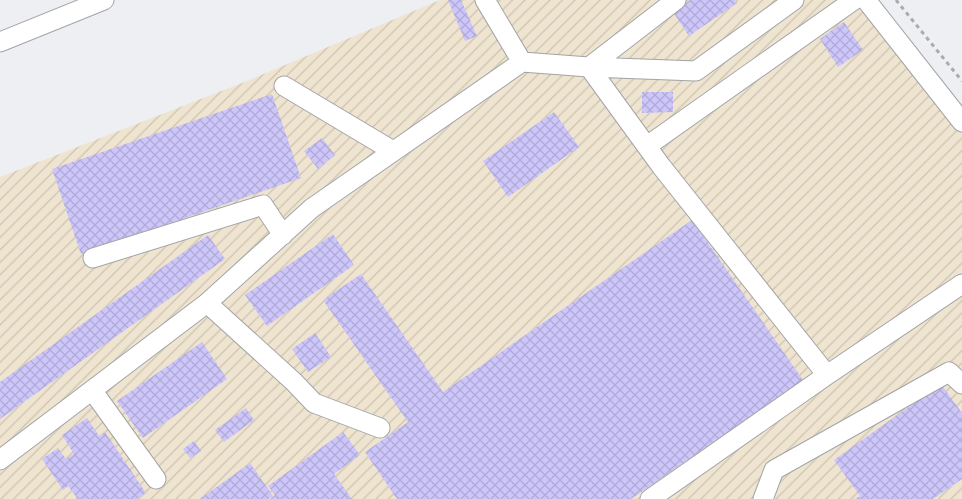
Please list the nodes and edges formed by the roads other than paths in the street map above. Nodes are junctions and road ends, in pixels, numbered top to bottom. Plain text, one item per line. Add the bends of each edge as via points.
1 (104, 0) edge
2 (486, 0) edge
3 (676, 0) edge
4 (794, 0) edge
5 (854, 0) edge
6 (866, 0) edge
7 (0, 42) edge
8 (522, 62) junction
9 (589, 67) junction
10 (284, 86) dead end
11 (962, 122) edge
12 (647, 146) junction
13 (393, 150) junction
14 (282, 235) junction
15 (93, 258) dead end
16 (962, 284) edge
17 (207, 303) junction
18 (827, 375) junction
19 (962, 384) edge
20 (92, 390) junction
21 (380, 428) dead end
22 (0, 460) edge
23 (156, 479) dead end
24 (650, 499) edge
25 (763, 499) edge

1 - 7 street
2 - 8 street
3 - 9 street
4 - 9 street via 696,71
5 - 12 street
6 - 11 street
8 - 9 street
8 - 13 street
9 - 12 street
10 - 13 street
12 - 18 street
13 - 14 street via 312,208
14 - 15 street via 263,205
14 - 17 street
16 - 18 street
17 - 20 street
17 - 21 street via 314,403
18 - 24 street
19 - 25 street via 949,372 774,470
20 - 22 street
20 - 23 street

